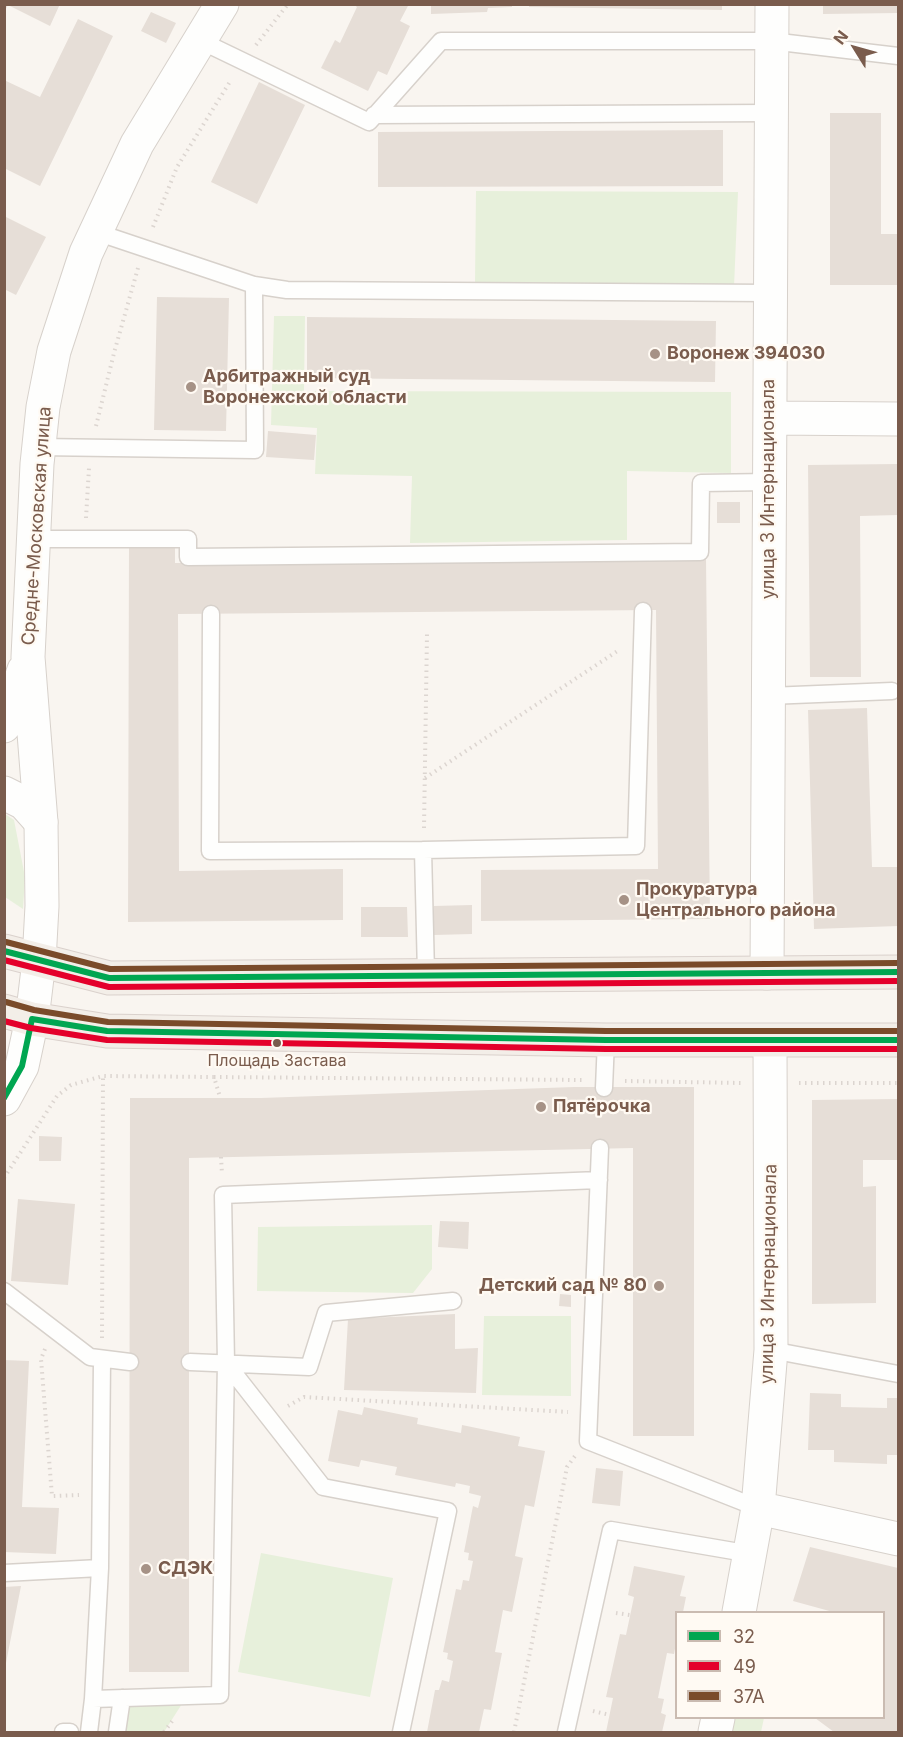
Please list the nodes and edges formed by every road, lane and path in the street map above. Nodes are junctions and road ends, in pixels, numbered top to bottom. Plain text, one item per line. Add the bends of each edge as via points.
1 (222, 4) edge
2 (771, 4) edge
3 (201, 41) junction
4 (771, 41) junction
5 (898, 56) edge
6 (771, 113) junction
7 (374, 115) junction
8 (96, 232) junction
9 (254, 285) junction
10 (770, 293) junction
11 (770, 418) junction
12 (898, 419) edge
13 (39, 447) junction
14 (769, 482) junction
15 (33, 539) junction
16 (643, 611) dead end
17 (211, 614) dead end
18 (427, 634) dead end
19 (642, 634) junction
20 (28, 657) junction
21 (892, 691) dead end
22 (769, 696) junction
23 (4, 726) edge
24 (425, 778) junction
25 (4, 793) edge
26 (41, 822) junction
27 (423, 850) junction
28 (4, 951) edge
29 (39, 961) junction
30 (898, 972) edge
31 (767, 973) junction
32 (426, 974) junction
33 (18, 1015) edge
34 (606, 1040) junction
35 (898, 1040) edge
36 (770, 1041) junction
37 (103, 1076) junction
38 (214, 1077) junction
39 (770, 1083) junction
40 (898, 1083) edge
41 (604, 1084) junction
42 (220, 1097) dead end
43 (4, 1099) edge
44 (600, 1148) dead end
45 (4, 1178) edge
46 (599, 1180) junction
47 (4, 1291) edge
48 (453, 1301) dead end
49 (54, 1328) junction
50 (771, 1350) junction
51 (102, 1360) junction
52 (130, 1362) dead end
53 (190, 1362) dead end
54 (226, 1363) junction
55 (898, 1374) edge
56 (590, 1413) junction
57 (268, 1418) junction
58 (588, 1441) junction
59 (52, 1496) dead end
60 (758, 1508) junction
61 (898, 1539) edge
62 (751, 1554) junction
63 (100, 1568) junction
64 (4, 1573) edge
65 (739, 1611) edge
66 (122, 1698) junction
67 (93, 1699) junction
68 (63, 1732) edge
69 (70, 1732) edge
70 (89, 1732) edge
71 (117, 1732) edge
72 (401, 1732) edge
73 (514, 1732) edge
74 (566, 1732) edge

1 - 3 street, Средне-Московская улица
2 - 4 street, улица 3 Интернационала
3 - 7 lane via 369,122
3 - 8 street, Средне-Московская улица via 137,144
4 - 5 lane
4 - 6 street, улица 3 Интернационала
4 - 7 lane via 441,40
6 - 7 lane
6 - 10 street, улица 3 Интернационала
8 - 9 lane
8 - 13 street, Средне-Московская улица via 54,351
9 - 10 lane via 287,290
9 - 13 lane via 255,450
10 - 11 street, улица 3 Интернационала
11 - 12 street
11 - 14 street, улица 3 Интернационала
13 - 15 street, Средне-Московская улица
14 - 15 lane via 701,483 700,552 645,556 212,559 188,557 188,539
14 - 22 street, улица 3 Интернационала
15 - 20 street, Средне-Московская улица
16 - 19 lane
17 - 27 lane via 210,851
18 - 24 path
19 - 24 path
19 - 27 lane via 636,846
20 - 23 street, Средне-Московская улица
20 - 26 street, Средне-Московская улица
21 - 22 lane
22 - 31 street, улица 3 Интернационала
24 - 27 path
25 - 26 street via 24,803
26 - 29 street, Средне-Московская улица
27 - 32 lane
28 - 29 main road
29 - 32 main road via 109,978
29 - 33 street, Средне-Московская улица
30 - 31 main road
31 - 32 main road
33 - 34 main road via 107,1031
33 - 43 street, Средне-Московская улица via 22,1066
34 - 36 main road
34 - 41 lane
35 - 36 main road
36 - 39 street, улица 3 Интернационала
37 - 38 path
37 - 45 path via 71,1085 57,1096
37 - 51 path
38 - 41 path
38 - 42 path
39 - 40 path
39 - 41 path
39 - 50 street, улица 3 Интернационала
44 - 46 lane
46 - 54 lane via 223,1194
46 - 56 lane
47 - 49 lane
48 - 54 lane via 326,1313 309,1367
49 - 51 lane via 90,1357
49 - 59 path via 41,1359
50 - 55 lane
50 - 60 street, улица 3 Интернационала
51 - 52 lane
51 - 63 lane
53 - 54 lane
54 - 57 lane
54 - 66 lane via 220,1695
56 - 57 path via 304,1396
56 - 58 lane
57 - 72 lane via 323,1486 448,1511
58 - 60 lane
58 - 73 path via 567,1467
60 - 61 street
60 - 62 street, улица 3 Интернационала
62 - 65 street, улица 3 Интернационала
62 - 74 lane via 611,1530
63 - 64 lane
63 - 67 lane
66 - 67 lane
66 - 71 lane
67 - 70 lane
68 - 69 lane

